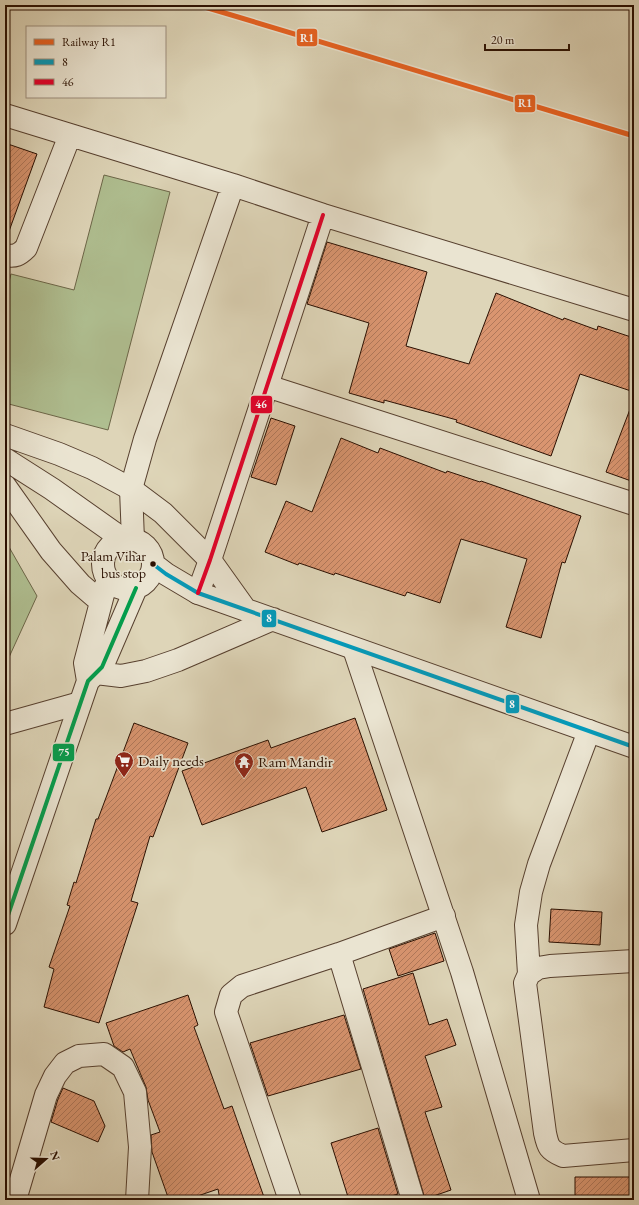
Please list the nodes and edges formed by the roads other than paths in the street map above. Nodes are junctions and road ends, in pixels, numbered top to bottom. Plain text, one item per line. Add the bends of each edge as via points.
1 (5, 115) edge
2 (70, 135) junction
3 (233, 186) junction
4 (324, 215) junction
5 (5, 255) edge
6 (634, 310) edge
7 (267, 386) junction
8 (5, 435) edge
9 (5, 459) edge
10 (5, 486) edge
11 (131, 489) junction
12 (634, 504) edge
13 (128, 540) junction
14 (210, 560) junction
15 (153, 564) junction
16 (107, 578) junction
17 (136, 588) junction
18 (198, 593) junction
19 (101, 602) junction
20 (245, 609) junction
21 (273, 619) junction
22 (354, 648) junction
23 (92, 677) junction
24 (80, 703) junction
25 (5, 724) edge
26 (589, 731) junction
27 (634, 747) edge
28 (444, 916) junction
29 (5, 924) edge
30 (339, 954) junction
31 (634, 961) edge
32 (529, 974) junction
33 (634, 1150) edge
34 (15, 1200) edge
35 (136, 1200) edge
36 (290, 1200) edge
37 (413, 1200) edge
38 (529, 1200) edge

1 - 2 street
2 - 3 street
2 - 5 street via 26,248 20,254
3 - 4 street
3 - 11 street via 148,432
4 - 6 street
4 - 7 street
7 - 12 street
7 - 14 street
8 - 11 street via 92,468
9 - 13 street
10 - 19 street via 51,551 80,584
11 - 13 street
11 - 14 street via 163,513
13 - 15 street via 141,543 147,548
13 - 16 street via 116,542 105,554 103,562
14 - 18 street
14 - 20 street
15 - 17 street via 148,579
15 - 18 street
16 - 17 street via 120,588
16 - 19 street
17 - 23 street via 102,667
18 - 20 street
19 - 23 street via 85,663
20 - 21 street
21 - 22 street
21 - 23 street via 146,671 120,676
22 - 26 street
22 - 28 street
23 - 24 street
24 - 25 street
24 - 29 street
26 - 27 street
26 - 32 street via 531,892 526,925
28 - 30 street
28 - 38 street
30 - 36 street via 242,986 231,995 226,1012
30 - 37 street
31 - 32 street via 550,966 538,968
32 - 33 street via 526,983 548,1144 553,1152 562,1156
34 - 35 street via 46,1095 55,1076 65,1063 79,1056 104,1054 123,1067 135,1092 140,1147

